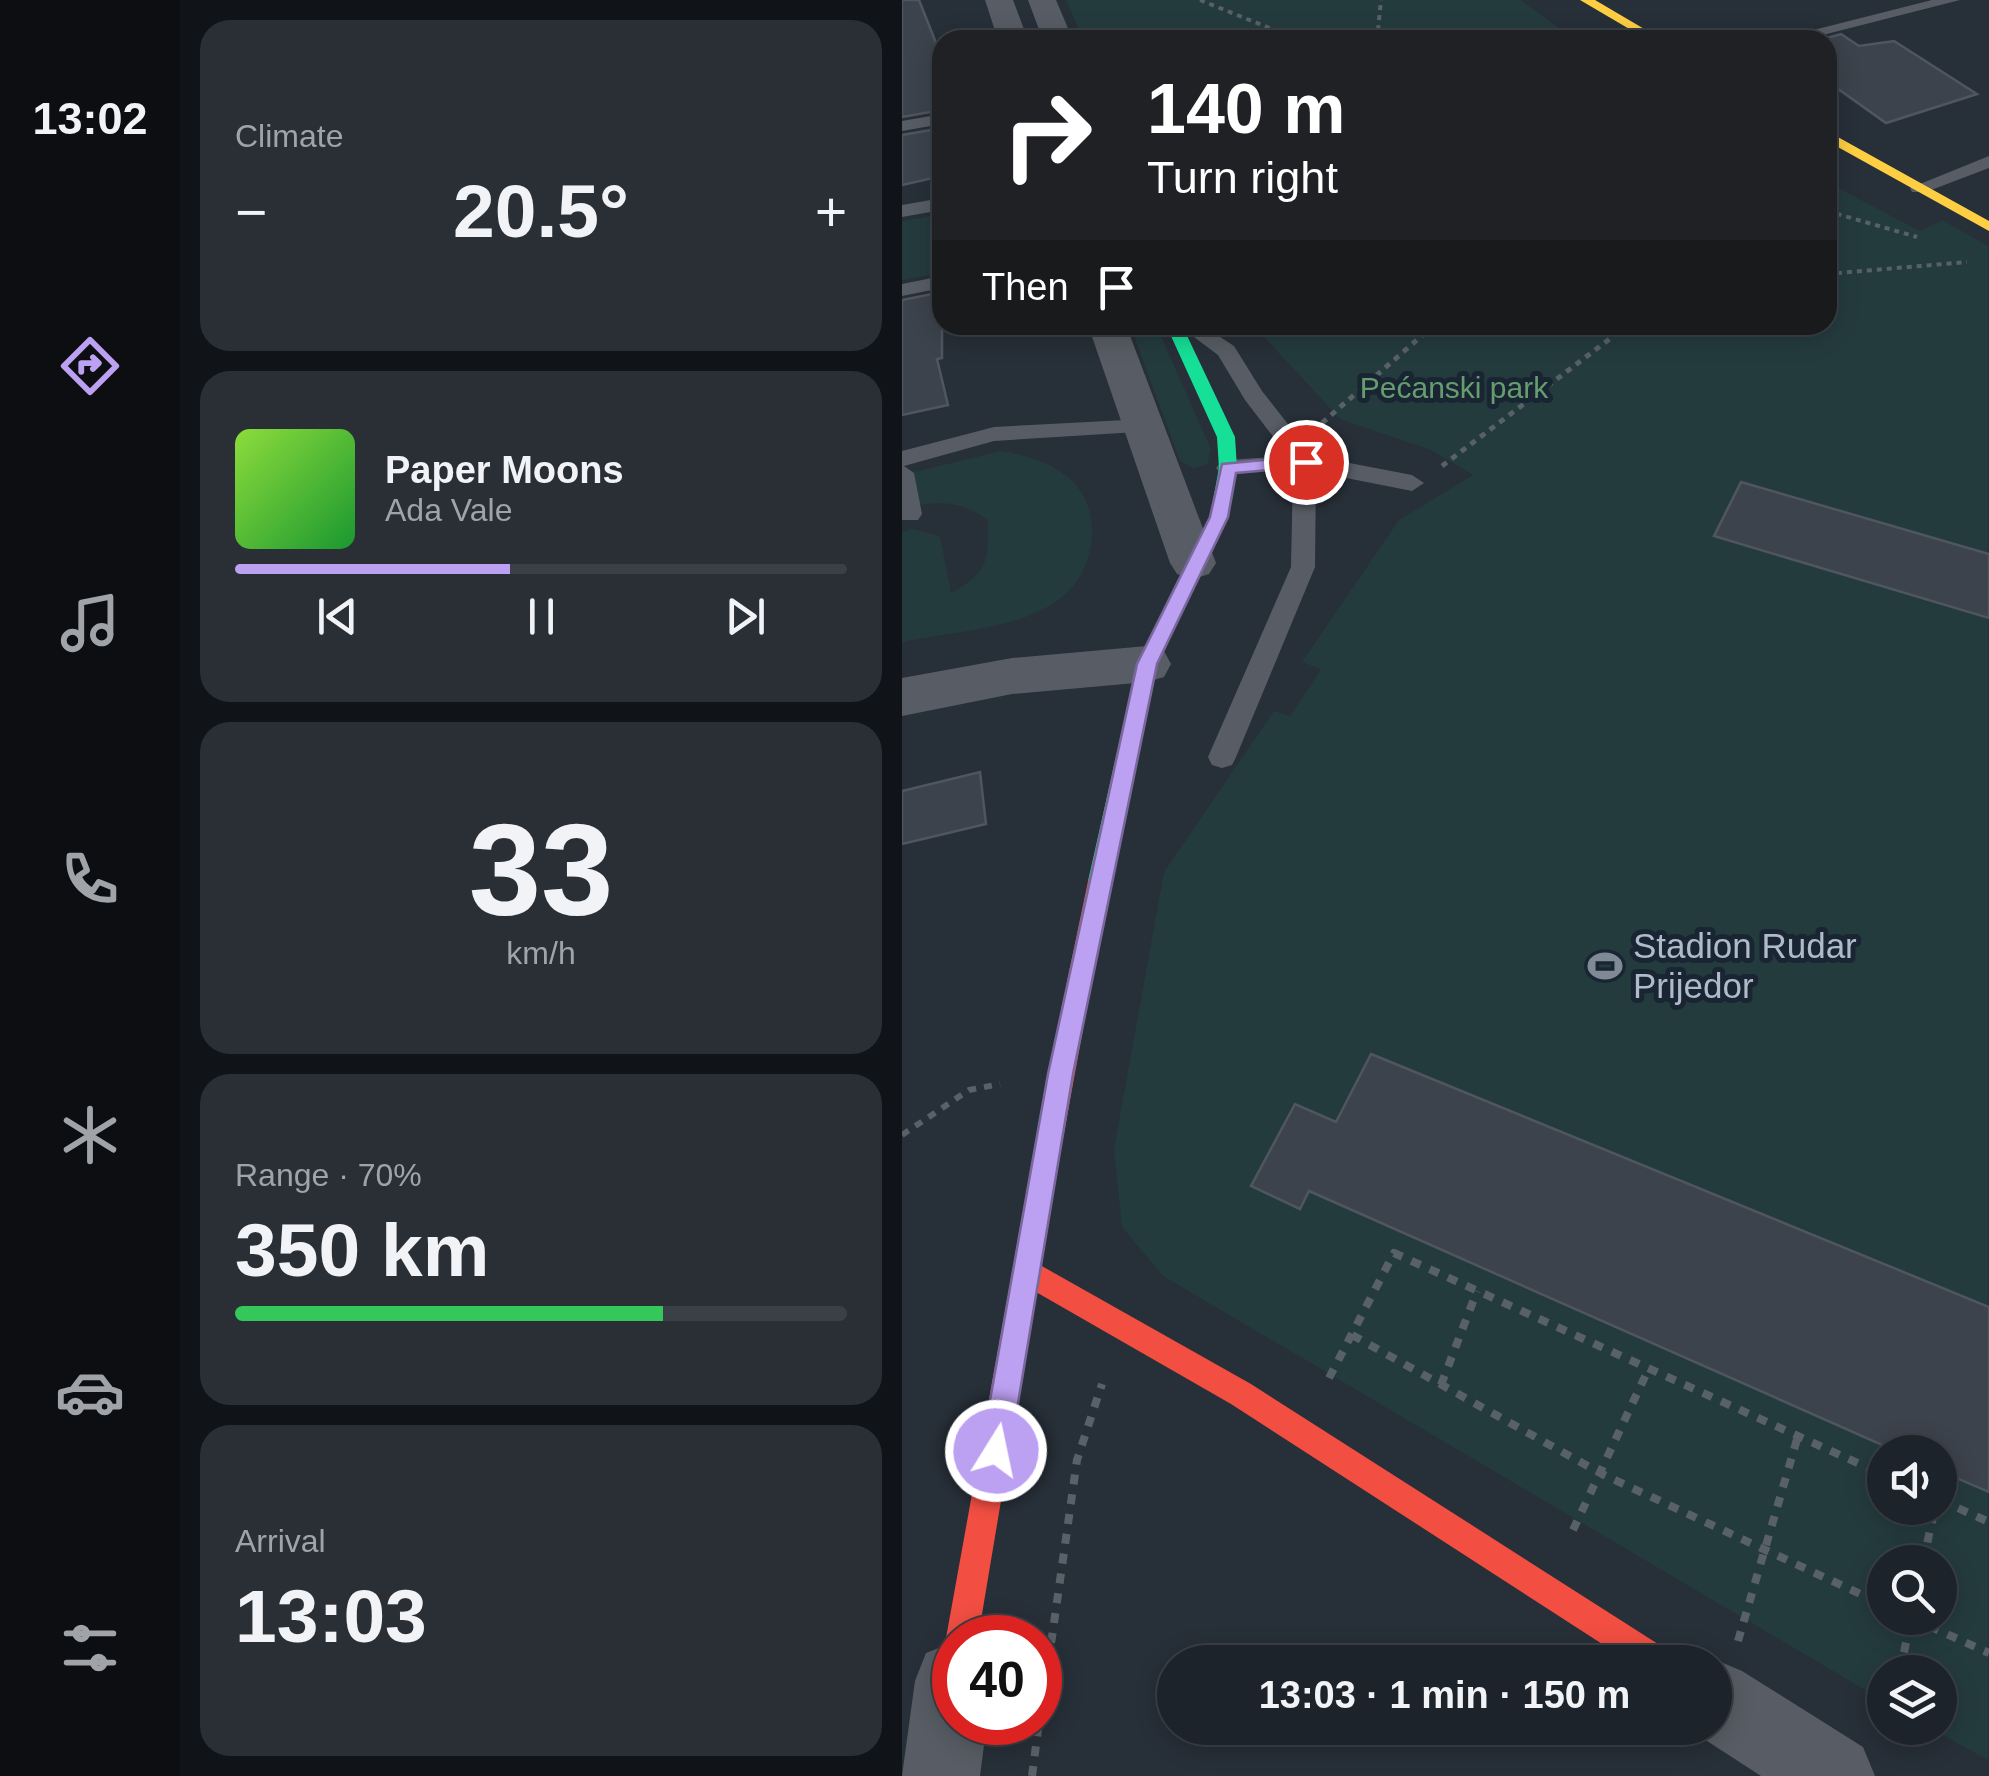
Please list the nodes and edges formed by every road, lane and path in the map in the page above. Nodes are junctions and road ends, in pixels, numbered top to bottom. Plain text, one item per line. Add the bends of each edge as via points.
1 (999, 0) edge
2 (1042, 0) edge
3 (1200, 0) edge
4 (1381, 0) edge
5 (1586, 0) edge
6 (1952, 0) edge
7 (1010, 30) edge
8 (1054, 30) edge
9 (1274, 30) edge
10 (1378, 30) edge
11 (1639, 30) edge
12 (1824, 30) edge
13 (932, 121) edge
14 (902, 126) edge
15 (1837, 142) edge
16 (1988, 160) edge
17 (1919, 188) junction
18 (932, 206) edge
19 (902, 211) edge
20 (1837, 214) edge
21 (1988, 227) edge
22 (1917, 236) dead end
23 (1972, 261) dead end
24 (1837, 273) edge
25 (932, 284) edge
26 (902, 290) edge
27 (1112, 335) edge
28 (1179, 335) edge
29 (1202, 335) edge
30 (1424, 335) edge
31 (1615, 335) edge
32 (1145, 426) junction
33 (1300, 455) junction
34 (902, 460) edge
35 (1228, 468) junction
36 (902, 473) edge
37 (1412, 483) joint
38 (910, 514) dead end
39 (1193, 563) junction
40 (1147, 664) junction
41 (902, 697) edge
42 (1222, 757) dead end
43 (1060, 1074) junction
44 (902, 1136) edge
45 (1028, 1272) junction
46 (1477, 1292) junction
47 (1120, 1326) junction
48 (1352, 1335) junction
49 (1649, 1368) junction
50 (1441, 1385) junction
51 (1301, 1432) junction
52 (1798, 1436) junction
53 (1867, 1467) edge
54 (1602, 1474) junction
55 (1957, 1508) edge
56 (1988, 1522) edge
57 (1764, 1549) junction
58 (1867, 1597) edge
59 (966, 1615) edge
60 (1055, 1615) edge
61 (1948, 1635) edge
62 (1630, 1645) edge
63 (1718, 1645) edge
64 (1988, 1653) edge
65 (1732, 1710) edge
66 (943, 1745) edge
67 (1036, 1745) edge
68 (938, 1776) edge
69 (1032, 1776) edge
70 (1834, 1776) edge

1 - 7 street
2 - 8 street
3 - 9 path
4 - 10 path
5 - 11 street
6 - 12 lane
13 - 14 lane
15 - 17 street
16 - 17 lane
17 - 21 street
18 - 19 lane
20 - 22 path
23 - 24 path
25 - 26 lane
27 - 32 street
28 - 35 street via 1226,437
29 - 33 lane via 1226,352
30 - 33 path
31 - 37 path
32 - 34 lane via 994,434
32 - 39 street
33 - 35 lane
33 - 37 lane
33 - 42 lane via 1303,567
35 - 39 street via 1219,517
36 - 38 lane
39 - 40 street
40 - 41 street via 1012,676
40 - 43 street
43 - 44 path via 968,1090
43 - 45 street
45 - 47 street
45 - 59 street
46 - 48 path via 1394,1254
46 - 49 path
46 - 50 path
47 - 51 street
47 - 60 path via 1078,1460
48 - 50 path
48 - 51 path
49 - 52 path
49 - 54 path
50 - 54 path
51 - 62 street
52 - 53 path
52 - 57 path
54 - 57 path
55 - 56 path
57 - 58 path
57 - 63 path
61 - 64 path
65 - 70 street
66 - 68 street
67 - 69 path

